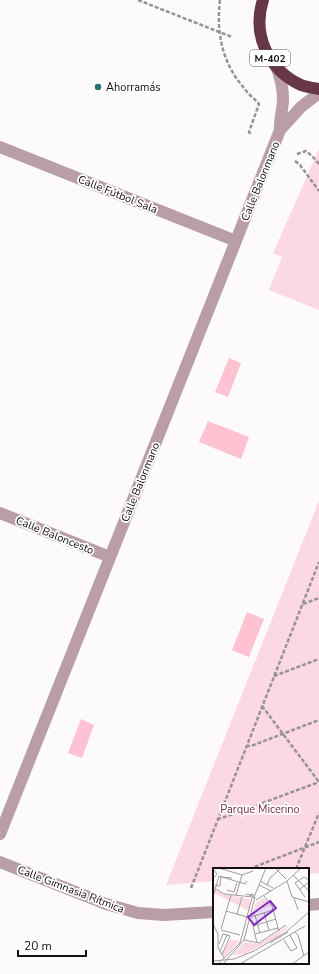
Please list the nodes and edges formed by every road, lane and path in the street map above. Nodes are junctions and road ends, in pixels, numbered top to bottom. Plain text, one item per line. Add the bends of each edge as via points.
1 (138, 0) edge
2 (220, 0) edge
3 (263, 0) edge
4 (219, 32) junction
5 (232, 37) dead end
6 (276, 66) junction
7 (319, 89) edge
8 (319, 93) edge
9 (280, 130) junction
10 (251, 136) dead end
11 (0, 147) edge
12 (298, 154) dead end
13 (295, 161) dead end
14 (319, 164) edge
15 (319, 191) edge
16 (236, 241) junction
17 (0, 513) edge
18 (110, 557) junction
19 (319, 562) edge
20 (319, 598) edge
21 (302, 605) junction
22 (319, 659) edge
23 (274, 676) junction
24 (262, 705) junction
25 (319, 720) edge
26 (283, 734) junction
27 (246, 746) junction
28 (319, 782) edge
29 (319, 813) edge
30 (217, 819) junction
31 (0, 834) edge
32 (319, 842) edge
33 (304, 848) junction
34 (0, 862) edge
35 (252, 868) edge
36 (296, 868) edge
37 (191, 888) dead end
38 (319, 904) edge
39 (309, 905) edge
40 (213, 912) edge

1 - 4 path
2 - 4 path
3 - 6 highway, M-402 via 260,11 260,34 268,56
4 - 5 path
4 - 10 path via 223,52 231,70 259,104 249,132
6 - 7 highway, M-402 via 282,73 302,85
6 - 9 street, Calle Balonmano via 283,97
8 - 9 street, Calle Balonmano via 301,107
9 - 16 street, Calle Balonmano
11 - 16 street, Calle Fútbol Sala
12 - 14 path via 306,151
13 - 15 path
16 - 18 street, Calle Balonmano
17 - 18 street, Calle Baloncesto
18 - 31 street, Calle Balonmano
19 - 21 path
20 - 21 path
21 - 23 path
22 - 23 path
23 - 24 path
24 - 26 path
24 - 27 path
25 - 26 path
26 - 27 path
26 - 28 path
27 - 30 path
28 - 30 path
29 - 33 path
30 - 37 path
32 - 33 path
33 - 35 path
33 - 36 path
34 - 40 street, Calle Gimnasia Rítmica via 127,910 164,915
38 - 39 street

